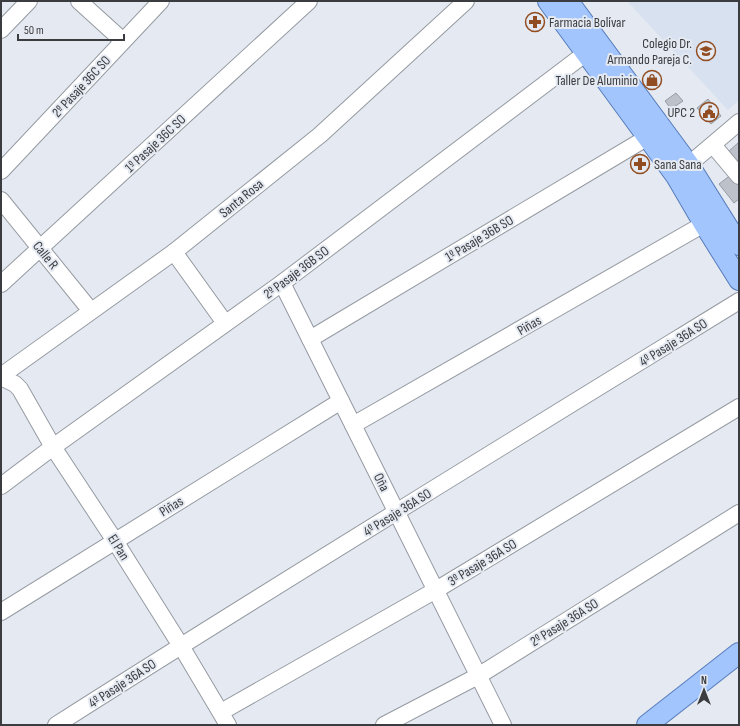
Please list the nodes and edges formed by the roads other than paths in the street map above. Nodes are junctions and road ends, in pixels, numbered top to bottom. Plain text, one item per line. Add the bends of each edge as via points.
1 (29, 1) edge
2 (79, 1) edge
3 (161, 1) edge
4 (309, 1) edge
5 (466, 1) edge
6 (548, 1) edge
7 (568, 1) edge
8 (1, 30) edge
9 (123, 40) junction
10 (586, 53) junction
11 (739, 122) edge
12 (648, 137) junction
13 (713, 145) junction
14 (1, 171) edge
15 (683, 171) junction
16 (739, 176) edge
17 (1, 200) edge
18 (704, 224) junction
19 (739, 245) edge
20 (40, 248) junction
21 (174, 252) junction
22 (739, 280) edge
23 (282, 283) junction
24 (1, 284) edge
25 (739, 301) edge
26 (91, 311) junction
27 (225, 323) junction
28 (310, 339) junction
29 (1, 377) edge
30 (341, 400) junction
31 (739, 407) edge
32 (353, 425) junction
33 (53, 447) junction
34 (1, 486) edge
35 (396, 512) junction
36 (739, 513) edge
37 (116, 541) junction
38 (436, 590) junction
39 (1, 612) edge
40 (181, 646) junction
41 (739, 653) edge
42 (478, 676) junction
43 (224, 719) edge
44 (56, 725) edge
45 (384, 725) edge
46 (503, 725) edge
47 (647, 725) edge

1 - 8 street
2 - 9 street
3 - 9 street, 2º Pasaje 36C SO
4 - 20 street, 1º Pasaje 36C SO
5 - 21 street, Santa Rosa via 320,135
6 - 10 main road
7 - 15 main road
9 - 14 street, 2º Pasaje 36C SO
10 - 12 main road
10 - 23 street, 2º Pasaje 36B SO
11 - 13 street
12 - 15 main road
12 - 28 street, 1º Pasaje 36B SO
13 - 15 street
13 - 16 street
15 - 18 main road
15 - 19 main road
17 - 20 street, Calle R
18 - 22 main road
18 - 32 street, Piñas
20 - 24 street, 1º Pasaje 36C SO
20 - 26 street, Calle R
21 - 26 street, Santa Rosa
21 - 27 street
23 - 27 street, 2º Pasaje 36B SO
23 - 28 street, Oña
25 - 35 street, 4º Pasaje 36A SO
26 - 29 street, Santa Rosa
27 - 33 street, 2º Pasaje 36B SO
28 - 30 street, Oña
29 - 33 street, El Pan via 20,389
30 - 32 street, Oña
30 - 37 street, Piñas
31 - 38 street, 3º Pasaje 36A SO
32 - 35 street, Oña
33 - 34 street, 2º Pasaje 36B SO
33 - 37 street, El Pan
35 - 38 street, Oña
35 - 40 street, 4º Pasaje 36A SO
36 - 42 street, 2º Pasaje 36A SO
37 - 39 street, Piñas
37 - 40 street, El Pan
38 - 42 street, Oña
38 - 43 street, 3º Pasaje 36A SO
40 - 43 street, El Pan
40 - 44 street, 4º Pasaje 36A SO
41 - 47 main road
42 - 45 street, 2º Pasaje 36A SO
42 - 46 street, Oña

